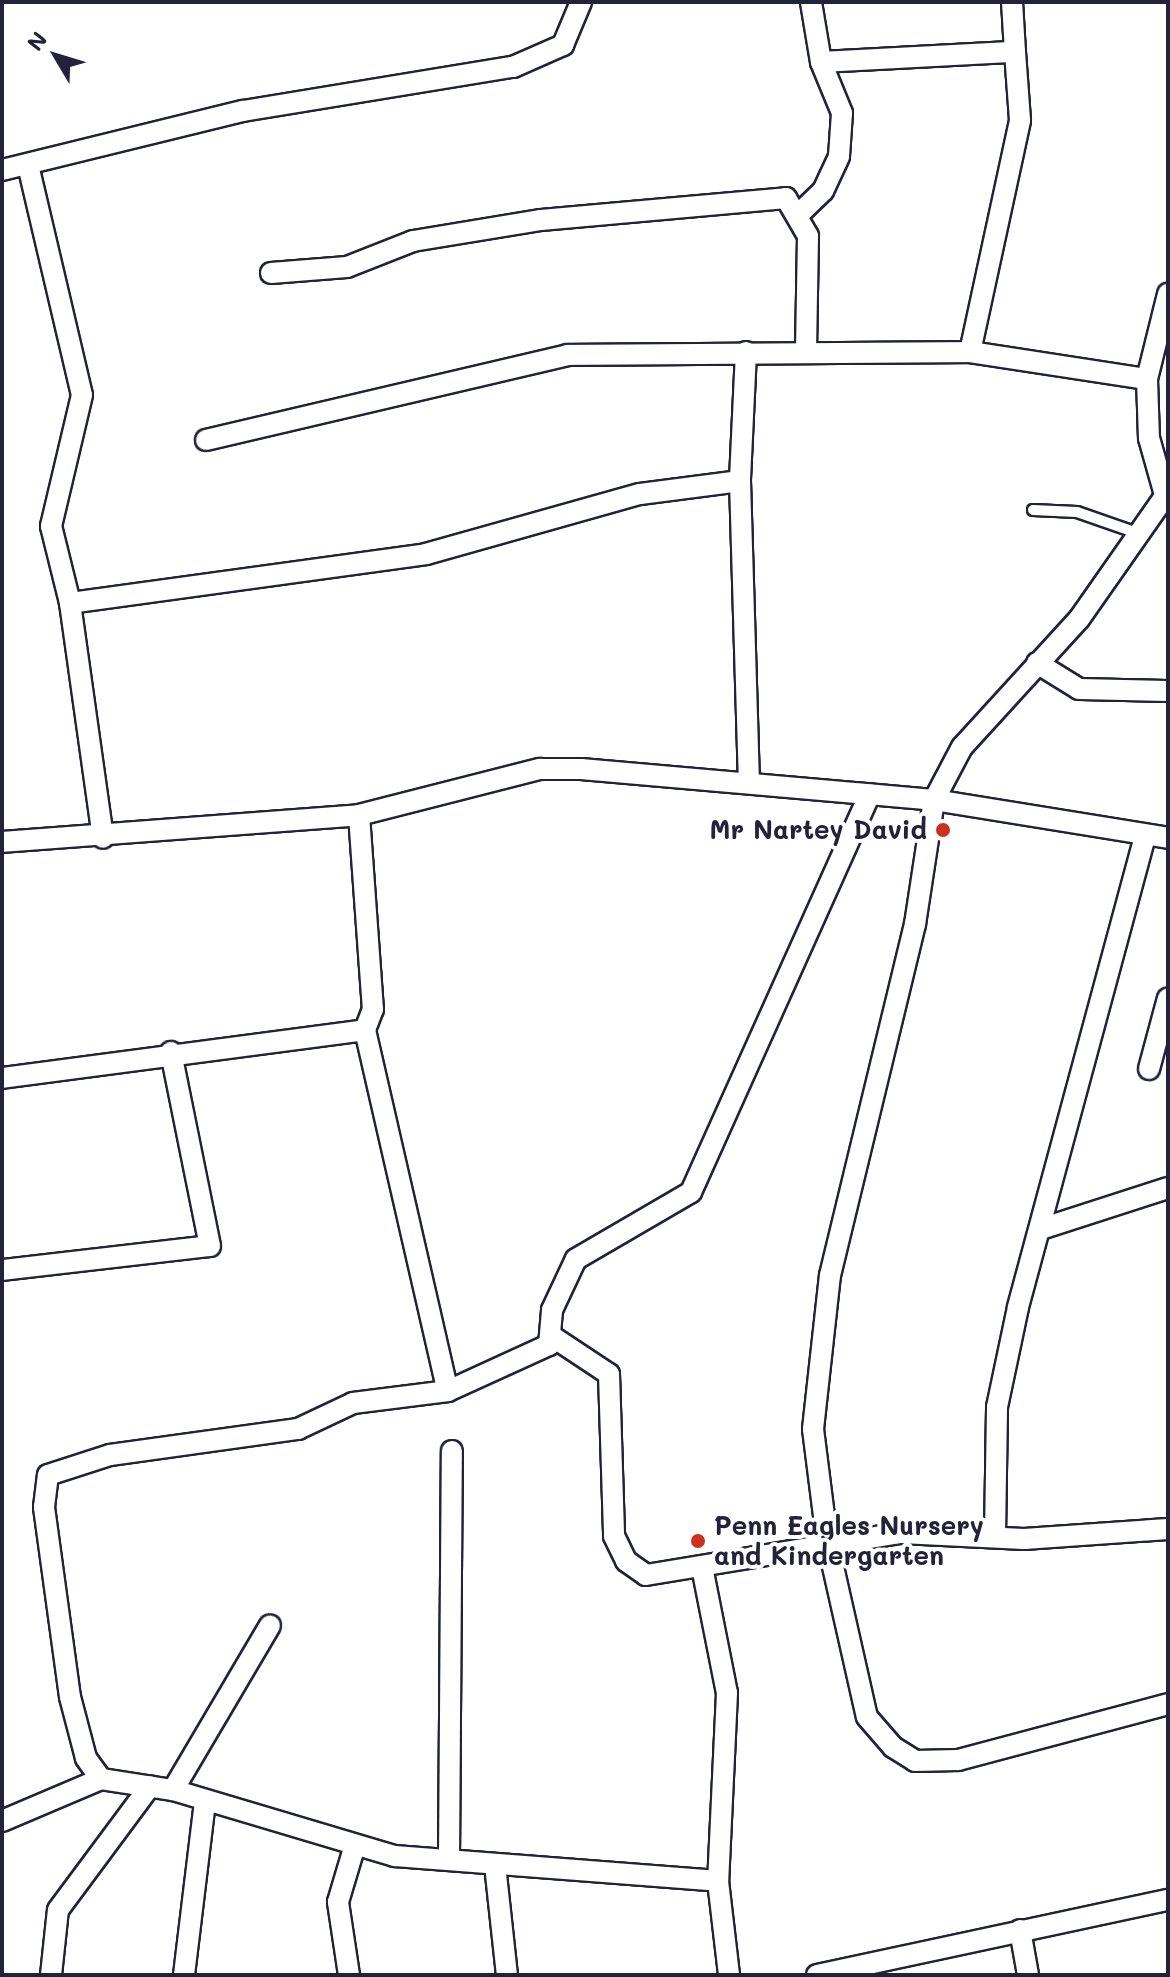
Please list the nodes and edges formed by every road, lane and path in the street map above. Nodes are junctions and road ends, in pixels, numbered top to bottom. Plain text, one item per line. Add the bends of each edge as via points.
1 (581, 2) edge
2 (811, 2) edge
3 (1012, 2) edge
4 (1015, 52) junction
5 (821, 62) junction
6 (28, 165) junction
7 (2, 170) edge
8 (800, 213) junction
9 (271, 273) dead end
10 (1168, 294) edge
11 (746, 352) junction
12 (970, 352) junction
13 (806, 353) junction
14 (1147, 379) junction
15 (206, 440) dead end
16 (740, 481) junction
17 (1167, 494) edge
18 (1033, 510) dead end
19 (1140, 534) junction
20 (70, 603) junction
21 (1037, 663) junction
22 (1168, 691) edge
23 (749, 779) junction
24 (870, 794) junction
25 (934, 800) junction
26 (359, 815) junction
27 (1145, 835) junction
28 (103, 838) junction
29 (1168, 838) edge
30 (2, 842) edge
31 (1168, 998) edge
32 (365, 1030) junction
33 (171, 1052) junction
34 (1149, 1069) dead end
35 (2, 1078) edge
36 (1168, 1188) edge
37 (1041, 1229) junction
38 (2, 1270) edge
39 (553, 1337) junction
40 (448, 1391) junction
41 (452, 1451) dead end
42 (1168, 1529) edge
43 (995, 1536) junction
44 (827, 1540) junction
45 (702, 1567) junction
46 (270, 1625) dead end
47 (1167, 1712) edge
48 (101, 1779) junction
49 (150, 1786) junction
50 (173, 1790) junction
51 (205, 1801) junction
52 (2, 1821) edge
53 (355, 1845) junction
54 (449, 1860) junction
55 (495, 1865) junction
56 (718, 1881) junction
57 (1168, 1900) edge
58 (1020, 1930) junction
59 (51, 1975) edge
60 (184, 1975) edge
61 (349, 1975) edge
62 (507, 1975) edge
63 (729, 1975) edge
64 (817, 1975) edge
65 (1028, 1975) edge

1 - 6 street via 563,45 513,67 243,111
2 - 5 street
3 - 4 street
4 - 5 street
4 - 12 street via 1020,120
5 - 8 street via 842,113 839,156 823,191
6 - 7 street
6 - 20 street via 82,395 51,526
8 - 9 street via 786,198 648,206 430,238 347,267
8 - 13 street via 811,278
10 - 14 street
11 - 13 street
11 - 15 street via 567,355
11 - 16 street
12 - 13 street
12 - 14 street
14 - 17 street via 1149,438
16 - 20 street via 640,494 426,554
16 - 23 street
17 - 19 street
18 - 19 lane via 1077,512
19 - 21 street
20 - 28 street
21 - 22 street via 1079,689
21 - 25 street via 962,747
23 - 24 street
23 - 26 street via 540,769
24 - 25 street
24 - 39 street via 691,1192 576,1259 552,1310
25 - 27 street
25 - 44 street via 915,924 820,1330 813,1429
26 - 28 street
26 - 32 street via 373,1009
27 - 29 street
27 - 37 street
28 - 30 street
31 - 34 street
32 - 33 street
32 - 40 street
33 - 35 street
33 - 38 street via 210,1246
36 - 37 street
37 - 43 street via 997,1407
39 - 40 street
39 - 45 street via 609,1374 610,1506 626,1561 646,1575
40 - 48 street via 353,1403 298,1429 110,1455 48,1475 44,1507 70,1697 86,1758
41 - 54 street
42 - 43 street
43 - 44 street
44 - 45 street
44 - 47 street via 867,1717 878,1735 915,1761 958,1760
45 - 56 street via 727,1693
46 - 50 street
48 - 49 street
48 - 52 street
49 - 50 street
49 - 59 street via 58,1910
50 - 51 street
51 - 53 street
51 - 60 street
53 - 54 street
53 - 61 street via 338,1902
54 - 55 street
55 - 56 street
55 - 62 street
56 - 63 street
57 - 58 street
58 - 64 street
58 - 65 street

